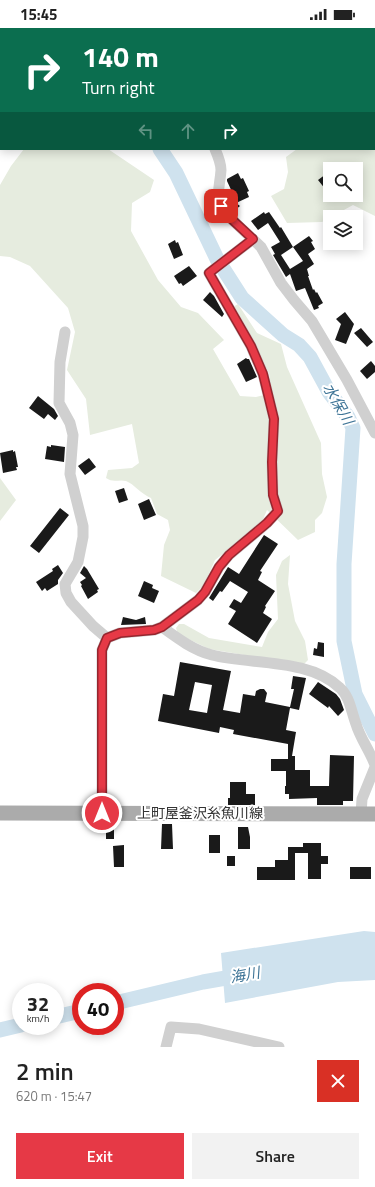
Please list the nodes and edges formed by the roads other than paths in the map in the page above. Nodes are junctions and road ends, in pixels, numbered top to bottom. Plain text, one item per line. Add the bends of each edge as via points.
1 (216, 150) edge
2 (253, 239) junction
3 (65, 332) dead end
4 (375, 433) edge
5 (162, 627) junction
6 (107, 638) junction
7 (375, 766) edge
8 (0, 813) edge
9 (102, 813) junction
10 (368, 814) edge
11 (166, 1047) edge
12 (279, 1047) edge

1 - 2 street via 221,164 218,188 221,206 225,213
2 - 4 street via 261,247 285,289 312,321
2 - 5 street via 209,273 251,346 263,374 274,419 273,495 278,511 229,555 198,600
3 - 6 street via 60,362 59,403 70,423 73,435 70,474 83,526 78,562 65,584 66,593 71,602
5 - 6 street via 120,633
5 - 7 street via 178,639 212,655 305,668 326,678 347,696 356,724
6 - 9 street via 102,650
7 - 10 street via 362,799
8 - 9 main road, 上町屋釜沢糸魚川線
9 - 10 main road, 上町屋釜沢糸魚川線
11 - 12 street via 171,1028 199,1029

